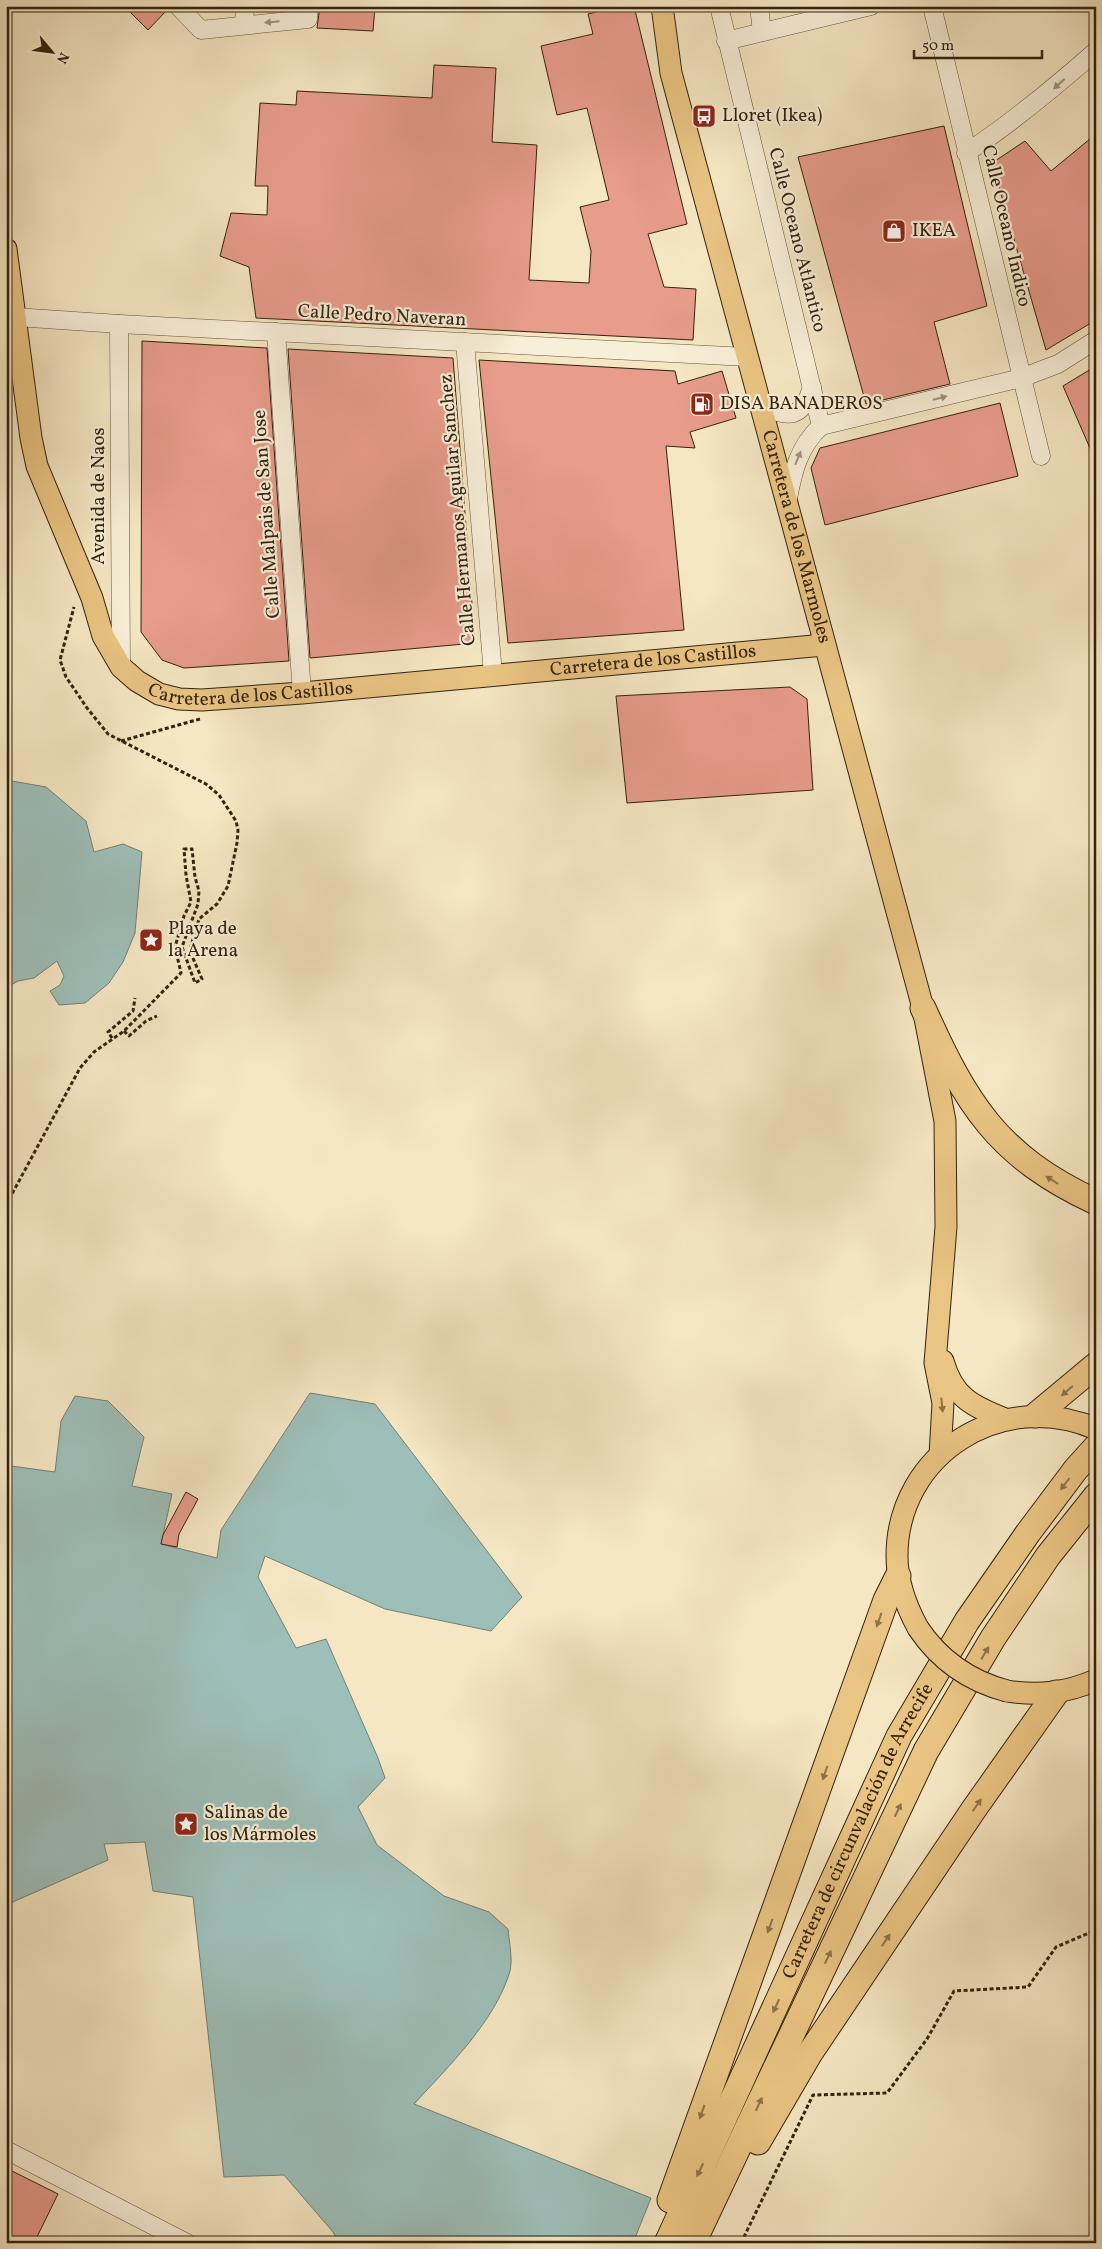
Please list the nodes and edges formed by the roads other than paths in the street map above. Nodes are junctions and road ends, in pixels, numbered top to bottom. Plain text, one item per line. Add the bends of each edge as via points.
1 (178, 6) edge
2 (245, 6) edge
3 (309, 6) edge
4 (662, 6) edge
5 (720, 6) edge
6 (759, 6) edge
7 (871, 6) edge
8 (932, 6) edge
9 (244, 25) junction
10 (762, 32) junction
11 (726, 41) junction
12 (1096, 51) edge
13 (966, 153) junction
14 (6, 249) edge
15 (15, 317) junction
16 (119, 324) junction
17 (276, 332) junction
18 (1096, 340) edge
19 (466, 342) junction
20 (747, 356) junction
21 (1021, 378) junction
22 (812, 387) junction
23 (760, 405) junction
24 (822, 426) junction
25 (1041, 456) dead end
26 (787, 506) junction
27 (824, 645) junction
28 (121, 667) junction
29 (493, 674) junction
30 (302, 693) junction
31 (923, 1008) junction
32 (1096, 1202) edge
33 (936, 1339) junction
34 (1096, 1365) edge
35 (1036, 1415) junction
36 (1005, 1419) junction
37 (1096, 1429) edge
38 (1096, 1446) edge
39 (940, 1455) junction
40 (1096, 1496) edge
41 (898, 1576) junction
42 (1082, 1688) edge
43 (6, 2150) edge
44 (187, 2243) edge
45 (655, 2243) edge
46 (667, 2243) edge
47 (693, 2243) edge
48 (708, 2243) edge

1 - 9 street via 201,30
2 - 9 street
3 -> 9 street via 308,18
4 - 20 main road, Carretera de los Marmoles via 671,72
5 - 11 street, Calle Oceano Atlantico
6 - 10 street
7 - 10 street
8 - 13 street, Calle Oceano Indico
10 - 11 street
11 - 22 street, Calle Oceano Atlantico
12 -> 13 street via 1048,94
13 - 21 street, Calle Oceano Indico
14 - 15 main road, Carretera de los Castillos
15 - 16 street, Calle Pedro Naveran
15 - 28 main road, Carretera de los Castillos via 37,466 92,598 103,636
16 - 17 street, Calle Pedro Naveran
16 - 28 street, Avenida de Naos
17 - 19 street, Calle Pedro Naveran
17 - 30 street, Calle Malpais de San Jose
18 - 21 street via 1058,364
19 - 20 street, Calle Pedro Naveran
19 - 29 street, Calle Hermanos Aguilar Sanchez
20 - 23 main road, Carretera de los Marmoles
24 -> 21 street
21 - 25 street, Calle Oceano Indico
22 - 23 street via 807,403 797,412 777,413
22 - 24 street, Calle Oceano Atlantico
23 - 26 main road, Carretera de los Marmoles
26 -> 24 street via 800,452
26 - 27 main road, Carretera de los Marmoles
27 - 29 main road, Carretera de los Castillos
27 - 31 main road, Carretera de los Marmoles
28 - 30 main road, Carretera de los Castillos via 158,694 179,699
29 - 30 main road, Carretera de los Castillos
32 -> 31 highway via 1045,1175 1016,1154 992,1129 950,1068
31 - 33 main road, Carretera de los Marmoles via 945,1121 946,1227
33 - 36 main road via 947,1376 958,1393 969,1403
33 -> 39 main road, Carretera de los Marmoles via 935,1363 943,1418
34 -> 35 highway
35 - 36 main road
35 - 37 main road via 1069,1419
36 - 39 main road via 959,1439
38 -> 46 highway, Carretera de circunvalación de Arrecife via 1028,1534 967,1621 900,1736
39 - 41 main road via 916,1484 902,1519
47 -> 40 highway, Carretera de circunvalación de Arrecife via 926,1751 993,1638 1042,1564
41 - 42 main road, bridge via 918,1628 938,1654 963,1674 992,1687 1032,1694
41 -> 45 highway via 886,1600
48 -> 42 highway via 764,2129 810,2053 974,1809
43 - 44 street

